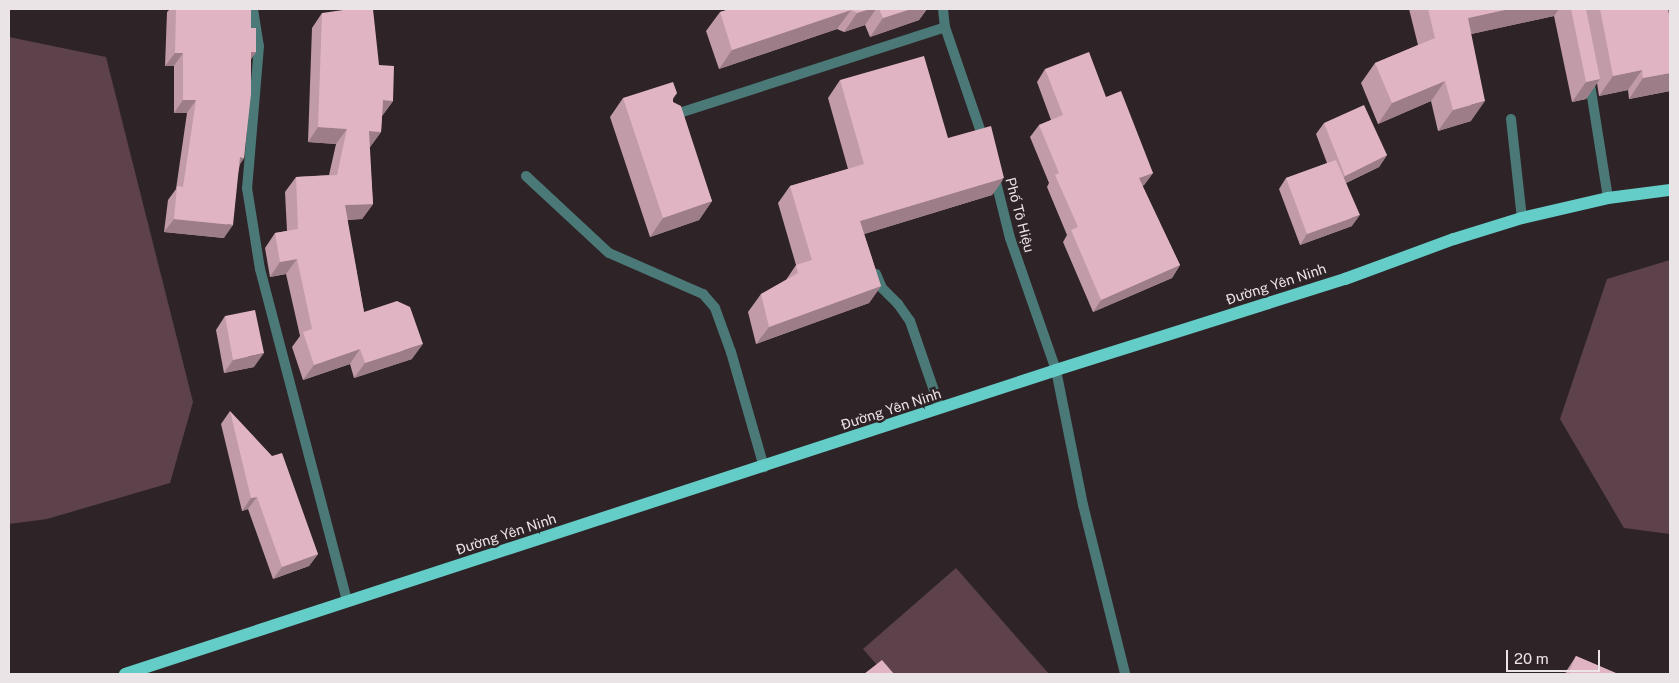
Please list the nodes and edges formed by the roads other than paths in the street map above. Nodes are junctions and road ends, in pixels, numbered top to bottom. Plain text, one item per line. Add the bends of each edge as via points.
1 (253, 9) edge
2 (944, 9) edge
3 (945, 27) junction
4 (1588, 70) edge
5 (666, 118) edge
6 (1511, 119) dead end
7 (987, 150) edge
8 (992, 167) edge
9 (526, 176) dead end
10 (1670, 190) edge
11 (1608, 198) junction
12 (1522, 218) junction
13 (874, 271) edge
14 (1056, 370) junction
15 (940, 408) junction
16 (764, 466) junction
17 (346, 601) junction
18 (125, 674) edge
19 (1125, 674) edge

1 - 17 street via 259,46 247,188 260,269
2 - 3 street
3 - 5 street
3 - 7 street
4 - 11 street
6 - 12 street
8 - 14 street, Phố Tô Hiệu via 1010,238
9 - 16 street via 609,253 703,294 714,308 731,352
10 - 11 main road, Đường Yên Ninh
11 - 12 main road, Đường Yên Ninh
12 - 14 main road, Đường Yên Ninh via 1454,238 1344,279
13 - 15 street via 882,288 910,321
14 - 15 main road, Đường Yên Ninh
14 - 19 street, Phố Tô Hiệu via 1083,505
15 - 16 main road, Đường Yên Ninh
16 - 17 main road, Đường Yên Ninh
17 - 18 main road, Đường Yên Ninh

